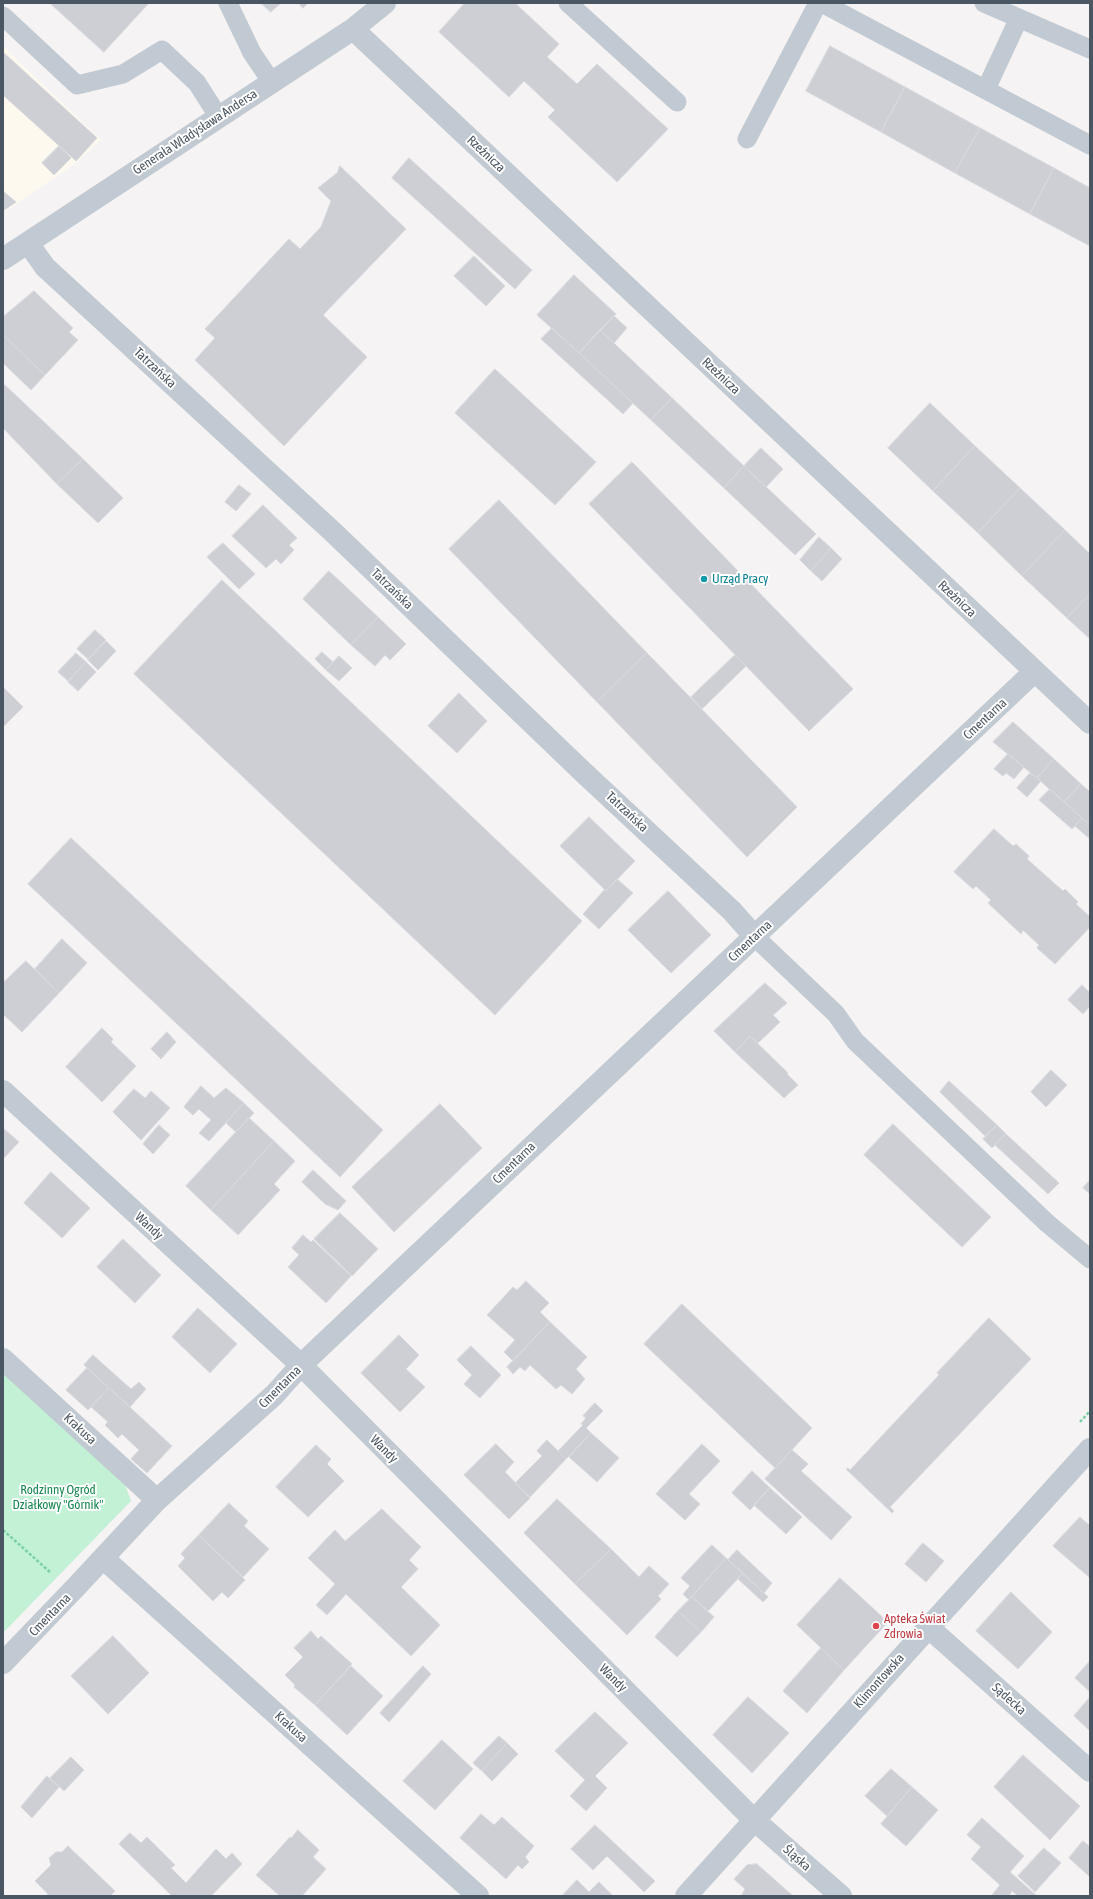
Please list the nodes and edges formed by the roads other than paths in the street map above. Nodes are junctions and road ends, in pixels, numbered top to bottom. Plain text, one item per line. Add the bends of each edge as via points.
1 (228, 3) edge
2 (384, 3) edge
3 (568, 3) edge
4 (818, 3) edge
5 (822, 3) edge
6 (984, 3) edge
7 (3, 16) edge
8 (1019, 18) junction
9 (353, 28) junction
10 (1090, 48) edge
11 (271, 82) junction
12 (986, 89) junction
13 (677, 102) dead end
14 (218, 116) junction
15 (747, 139) dead end
16 (1090, 145) edge
17 (28, 243) junction
18 (3, 259) edge
19 (1034, 672) junction
20 (1090, 723) edge
21 (755, 937) junction
22 (3, 1092) edge
23 (1090, 1259) edge
24 (3, 1358) edge
25 (301, 1366) junction
26 (1090, 1449) edge
27 (157, 1500) junction
28 (103, 1558) junction
29 (928, 1627) junction
30 (3, 1663) edge
31 (1090, 1771) edge
32 (754, 1819) junction
33 (478, 1896) edge
34 (686, 1896) edge
35 (841, 1896) edge

1 - 11 lane via 252,53
2 - 9 street, Generała Władysława Andersa
3 - 13 lane
4 - 15 lane
5 - 12 lane
6 - 8 lane
7 - 14 lane via 77,85 122,74 162,50 197,83
8 - 10 lane
8 - 12 lane
9 - 11 street, Generała Władysława Andersa
9 - 19 street, Rzeźnicza
11 - 14 street, Generała Władysława Andersa
12 - 16 lane
14 - 17 street, Generała Władysława Andersa
17 - 18 street, Generała Władysława Andersa
17 - 21 street, Tatrzańska via 45,267 334,533 732,911
19 - 20 street, Rzeźnicza
19 - 21 street, Cmentarna
21 - 23 lane via 836,1014 855,1041 1047,1223
21 - 25 street, Cmentarna
22 - 25 street, Wandy
24 - 27 street, Krakusa
25 - 27 street, Cmentarna via 274,1395
25 - 32 street, Wandy
26 - 29 street, Klimontowska
27 - 28 street, Cmentarna
28 - 30 street, Cmentarna
28 - 33 street, Krakusa
29 - 31 street, Sądecka
29 - 32 street, Klimontowska
32 - 34 street, Klimontowska
32 - 35 street, Śląska

